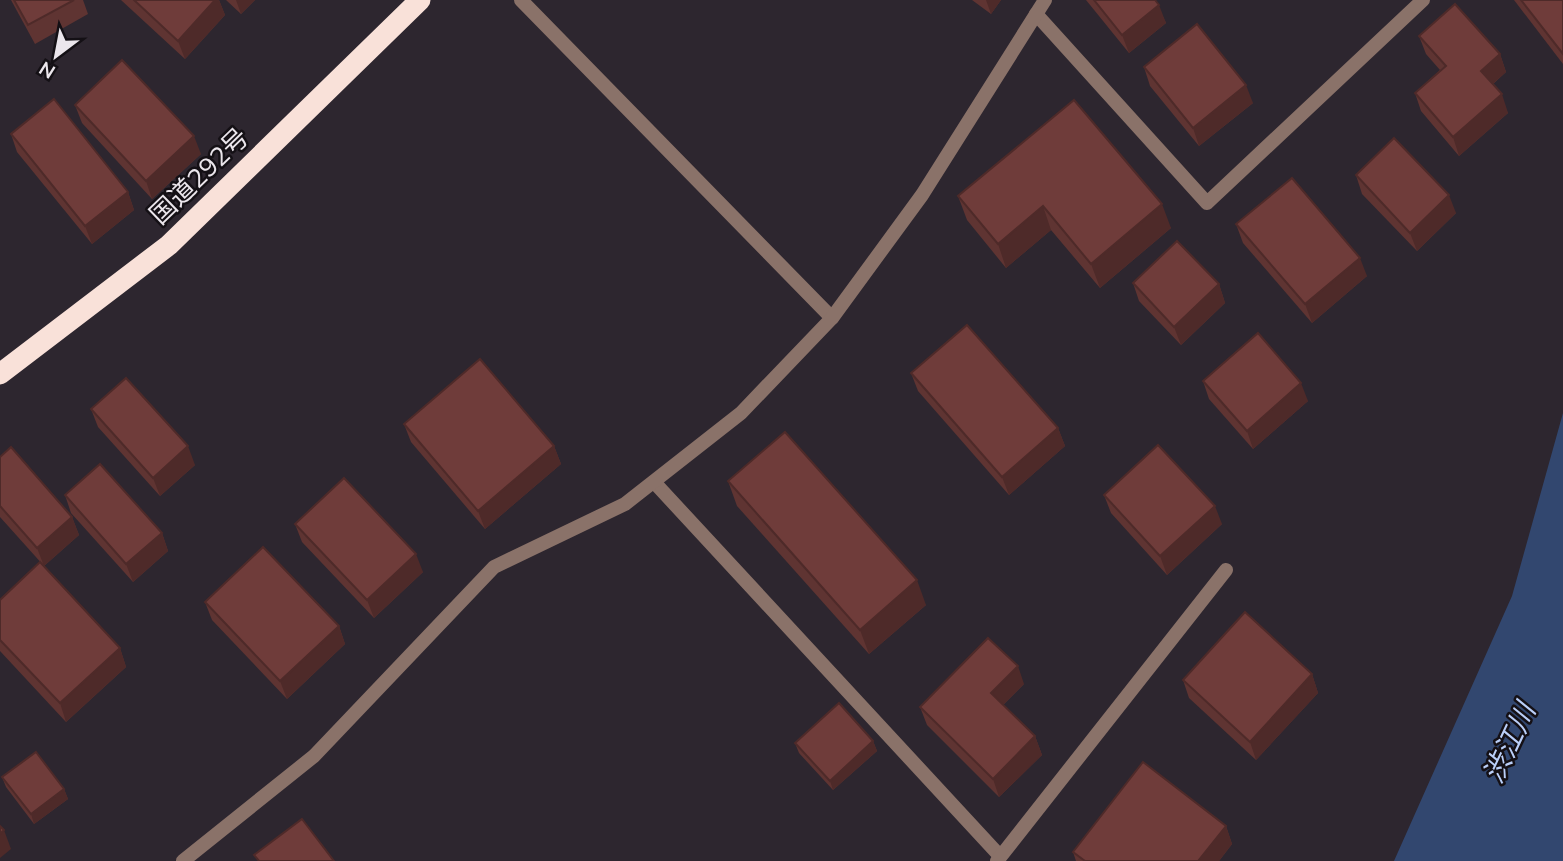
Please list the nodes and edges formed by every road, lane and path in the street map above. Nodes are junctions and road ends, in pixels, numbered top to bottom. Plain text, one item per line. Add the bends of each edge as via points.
1 (420, 0) edge
2 (521, 0) edge
3 (1045, 0) edge
4 (1423, 0) edge
5 (1036, 14) junction
6 (832, 318) junction
7 (0, 373) edge
8 (654, 482) junction
9 (1226, 570) dead end
10 (998, 858) edge
11 (183, 861) edge

1 - 7 highway, 国道292号 via 169,245
2 - 6 street
3 - 5 street
4 - 5 street via 1207,203
5 - 6 street via 922,195
6 - 8 street via 741,413
8 - 10 street
8 - 11 street via 625,504 494,567 314,756
9 - 10 street

